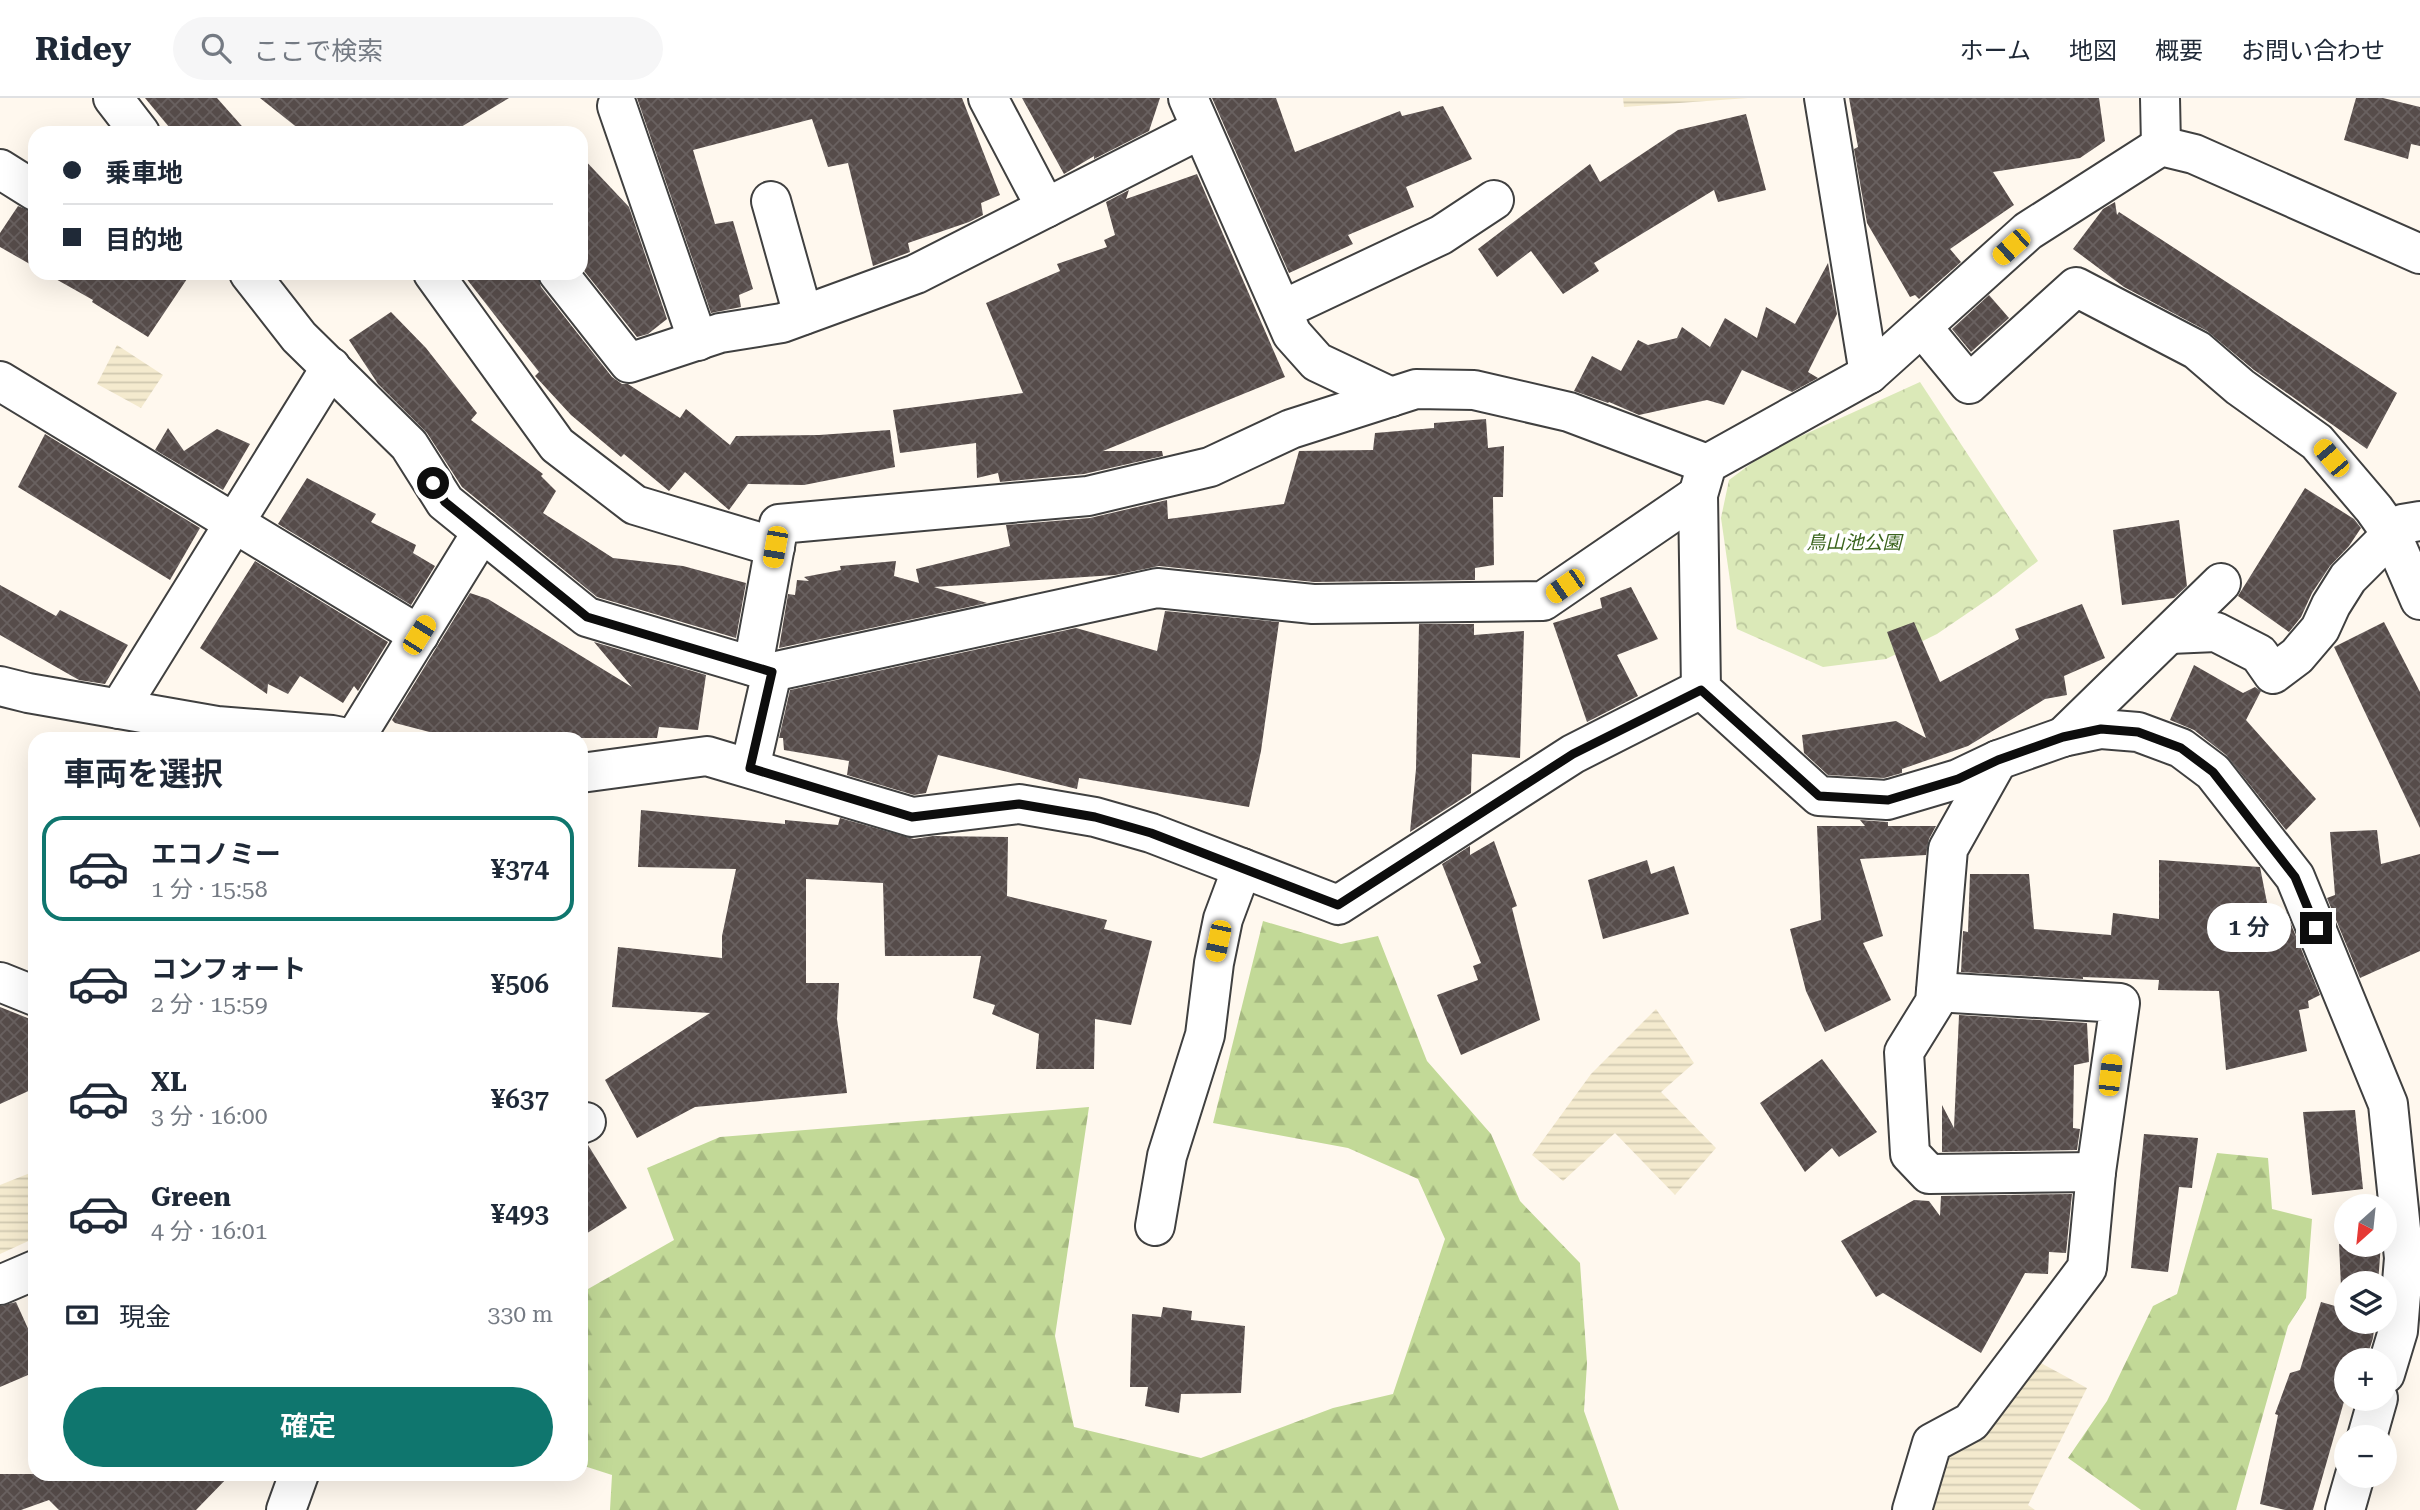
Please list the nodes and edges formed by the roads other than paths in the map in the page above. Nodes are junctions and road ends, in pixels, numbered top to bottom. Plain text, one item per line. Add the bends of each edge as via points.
1 (113, 98) edge
2 (988, 98) edge
3 (1824, 98) edge
4 (2160, 98) edge
5 (617, 106) dead end
6 (1195, 113) edge
7 (135, 126) edge
8 (2161, 146) junction
9 (0, 169) edge
10 (28, 187) edge
11 (1494, 200) dead end
12 (771, 201) dead end
13 (1045, 208) junction
14 (2420, 254) edge
15 (254, 280) edge
16 (438, 280) edge
17 (564, 280) edge
18 (1282, 310) junction
19 (803, 315) junction
20 (1922, 327) junction
21 (698, 341) junction
22 (331, 368) junction
23 (1869, 374) junction
24 (0, 381) edge
25 (1391, 397) junction
26 (1702, 479) junction
27 (234, 523) junction
28 (2406, 527) edge
29 (482, 532) junction
30 (775, 547) junction
31 (2221, 583) dead end
32 (2420, 600) edge
33 (2170, 634) junction
34 (419, 635) junction
35 (762, 669) junction
36 (0, 686) edge
37 (1701, 690) junction
38 (119, 709) junction
39 (216, 732) edge
40 (359, 732) edge
41 (2063, 737) junction
42 (1998, 760) junction
43 (750, 768) junction
44 (588, 772) edge
45 (1242, 868) junction
46 (0, 982) edge
47 (1936, 992) junction
48 (28, 993) edge
49 (2096, 1172) junction
50 (2410, 1221) edge
51 (1155, 1226) dead end
52 (28, 1273) edge
53 (0, 1285) edge
54 (2393, 1348) edge
55 (296, 1481) edge
56 (2351, 1488) edge
57 (286, 1510) edge
58 (1912, 1510) edge
59 (2345, 1510) edge

1 - 7 street
2 - 13 street
3 - 23 street
4 - 8 street
5 - 21 street
6 - 13 street
6 - 18 street
8 - 14 street via 2194,154
8 - 20 street via 2028,231
9 - 10 street
11 - 18 street via 1441,235
12 - 19 street
13 - 19 street via 916,274
15 - 22 street via 299,337
16 - 30 street via 557,445 635,505
17 - 21 street via 629,363
18 - 25 street via 1292,334 1317,362
19 - 21 street
20 - 23 street
20 - 28 street via 1969,384 2076,287 2197,350 2317,442 2374,509
22 - 27 street
22 - 29 street via 409,445 445,502
23 - 26 street
24 - 27 street
25 - 26 street via 1416,389 1474,390 1569,412
25 - 30 street via 1291,429 1210,467 1088,496 779,524
26 - 35 street via 1543,601 1313,604 1157,588
26 - 37 street
27 - 34 street
27 - 38 street
28 - 32 street
28 - 33 street via 2348,578 2320,629 2297,656 2273,674 2259,654 2216,632
29 - 34 street
29 - 35 street via 587,617
30 - 35 street
31 - 33 street
33 - 41 street
34 - 40 street
35 - 43 street
36 - 38 street
37 - 42 street via 1819,796 1888,800 1958,779
37 - 45 street via 1573,754 1338,905
38 - 39 street
41 - 42 street
41 - 50 street via 2101,729 2138,732 2181,748 2213,772 2295,877 2388,1104
42 - 47 street via 1948,849
43 - 44 street via 707,756
43 - 45 street via 912,817 1019,804 1095,817
45 - 51 street via 1223,919 1205,1035 1167,1156
46 - 48 street
47 - 49 street via 2120,1003
47 - 49 street via 1935,1002 1904,1052 1910,1154 1929,1174
49 - 58 street via 2087,1268 1971,1422 1933,1443
50 - 54 street
52 - 53 street
55 - 57 street
56 - 59 street

